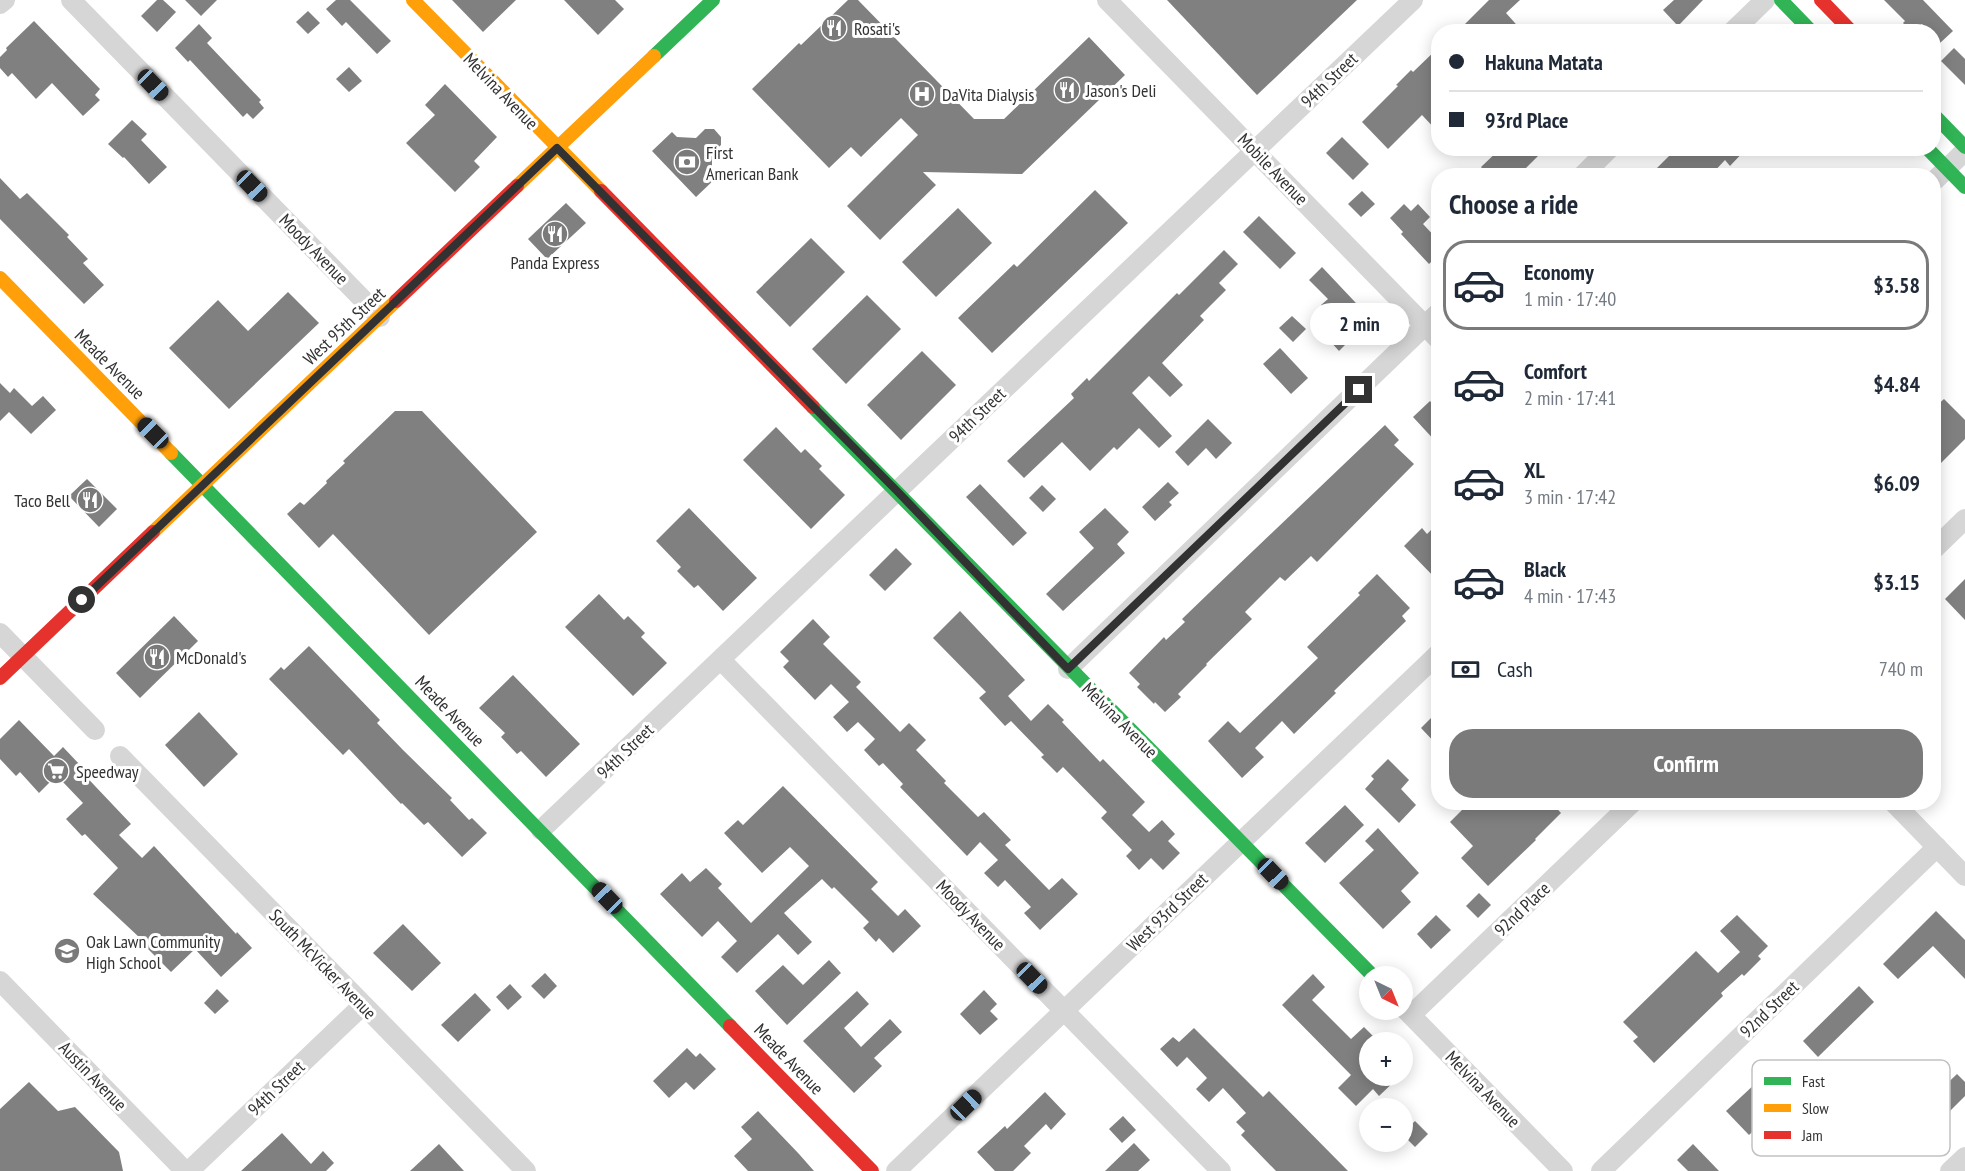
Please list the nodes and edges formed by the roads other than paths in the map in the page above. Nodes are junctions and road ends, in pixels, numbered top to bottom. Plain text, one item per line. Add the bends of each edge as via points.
1 (5, 0) edge
2 (71, 0) edge
3 (413, 0) edge
4 (714, 0) edge
5 (1107, 0) edge
6 (1413, 0) edge
7 (1765, 0) edge
8 (1781, 0) edge
9 (1821, 0) edge
10 (0, 4) edge
11 (1740, 24) edge
12 (1804, 24) edge
13 (1844, 24) edge
14 (1941, 123) edge
15 (557, 148) junction
16 (1965, 149) edge
17 (1254, 151) junction
18 (1602, 156) edge
19 (1590, 168) edge
20 (1941, 174) edge
21 (1941, 175) edge
22 (1965, 187) edge
23 (0, 278) edge
24 (380, 317) junction
25 (1431, 323) edge
26 (1431, 329) edge
27 (203, 485) junction
28 (897, 491) junction
29 (1965, 519) edge
30 (1941, 542) edge
31 (0, 633) edge
32 (23, 657) junction
33 (721, 660) junction
34 (1431, 661) edge
35 (1068, 669) junction
36 (0, 678) edge
37 (95, 730) dead end
38 (120, 756) dead end
39 (1624, 810) edge
40 (1901, 810) edge
41 (541, 830) junction
42 (1241, 842) junction
43 (1937, 847) junction
44 (1965, 876) edge
45 (1363, 966) edge
46 (0, 981) edge
47 (1413, 1004) edge
48 (363, 1005) junction
49 (1064, 1011) junction
50 (1413, 1016) edge
51 (1965, 1157) edge
52 (187, 1171) edge
53 (526, 1171) edge
54 (872, 1171) edge
55 (896, 1171) edge
56 (1221, 1171) edge
57 (1563, 1171) edge
58 (1601, 1171) edge
59 (1950, 1171) edge

1 - 10 street
2 - 24 street, Moody Avenue
3 - 15 street, Melvina Avenue
4 - 15 street, West 95th Street
5 - 17 street, Mobile Avenue
6 - 17 street, 94th Street
7 - 11 street
8 - 12 street
9 - 13 street
14 - 16 street
15 - 24 street, West 95th Street
15 - 28 street, Melvina Avenue
16 - 20 street
17 - 25 street, Mobile Avenue
17 - 28 street, 94th Street
18 - 19 street
21 - 22 street
23 - 27 street, Meade Avenue
24 - 27 street, West 95th Street
26 - 35 street
27 - 32 street, West 95th Street
27 - 41 street, Meade Avenue
28 - 33 street, 94th Street
28 - 35 street, Melvina Avenue
29 - 30 street
31 - 32 street
32 - 36 street, West 95th Street
32 - 37 street
33 - 41 street, 94th Street
33 - 49 street, Moody Avenue
34 - 42 street, West 93rd Street
35 - 42 street, Melvina Avenue
38 - 48 street, South McVicker Avenue
39 - 47 street, 92nd Place
40 - 43 street
41 - 54 street, Meade Avenue
42 - 45 street, Melvina Avenue
42 - 49 street, West 93rd Street
43 - 44 street
43 - 58 street, 92nd Street
46 - 52 street, Austin Avenue
48 - 52 street, 94th Street
48 - 53 street, South McVicker Avenue
49 - 55 street, West 93rd Street
49 - 56 street, Moody Avenue
50 - 57 street, Melvina Avenue
51 - 59 street

